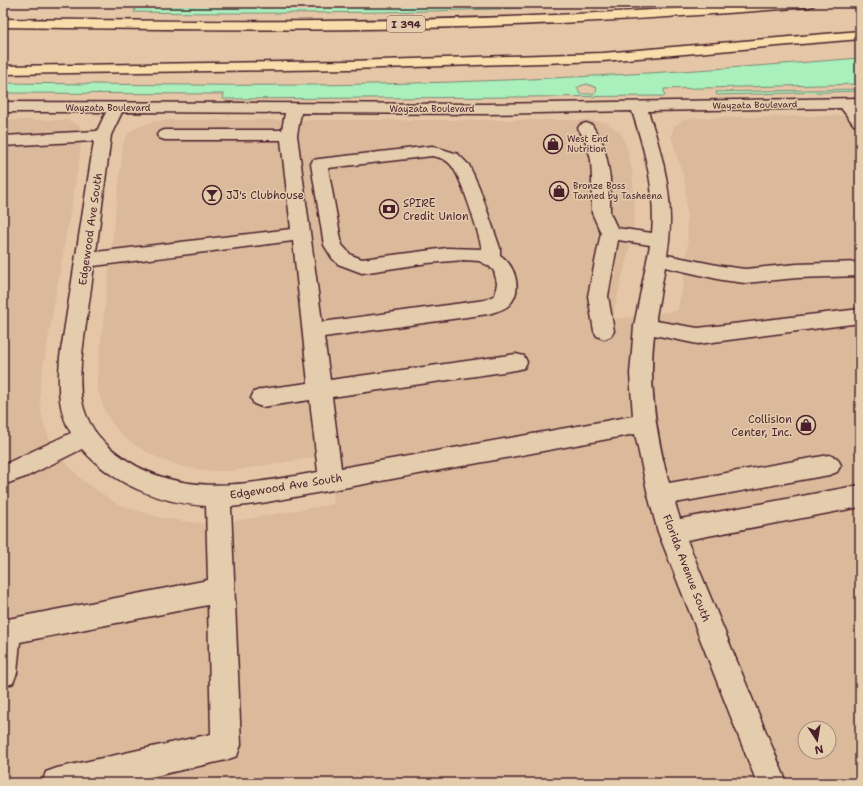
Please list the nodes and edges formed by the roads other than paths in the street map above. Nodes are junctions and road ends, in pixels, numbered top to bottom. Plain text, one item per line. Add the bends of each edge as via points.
1 (808, 3) edge
2 (3, 23) edge
3 (860, 35) edge
4 (3, 60) edge
5 (217, 66) junction
6 (3, 70) edge
7 (853, 103) edge
8 (3, 107) edge
9 (639, 107) junction
10 (116, 108) junction
11 (294, 109) junction
12 (860, 122) edge
13 (586, 128) dead end
14 (104, 135) junction
15 (165, 135) dead end
16 (289, 135) junction
17 (3, 141) edge
18 (319, 164) junction
19 (293, 168) junction
20 (610, 233) junction
21 (301, 234) junction
22 (658, 250) junction
23 (491, 258) junction
24 (86, 260) junction
25 (860, 268) edge
26 (860, 316) edge
27 (644, 326) junction
28 (313, 331) junction
29 (604, 332) dead end
30 (516, 362) dead end
31 (320, 390) junction
32 (262, 398) dead end
33 (645, 423) junction
34 (85, 436) junction
35 (829, 465) dead end
36 (3, 475) edge
37 (331, 480) junction
38 (218, 495) junction
39 (660, 495) junction
40 (860, 496) edge
41 (671, 532) junction
42 (220, 590) junction
43 (3, 673) edge
44 (57, 783) edge
45 (772, 783) edge

1 - 2 highway, I 394 via 633,15 401,24 265,26
3 - 5 highway via 602,57
4 - 5 highway
5 - 6 highway
7 - 9 street, Wayzata Boulevard
7 - 12 street
8 - 10 street, Wayzata Boulevard
9 - 11 street, Wayzata Boulevard
9 - 22 street, Florida Avenue South via 655,162 660,191 662,215
10 - 11 street, Wayzata Boulevard
10 - 14 street, Edgewood Ave South
11 - 16 street
13 - 20 street via 595,144 601,178 601,213
14 - 17 street
14 - 24 street, Edgewood Ave South
15 - 16 street
16 - 19 street
18 - 19 street
18 - 23 street via 432,151 455,159 464,171 491,248
18 - 23 street via 333,245 339,255 348,262 362,266 456,254
19 - 21 street
20 - 22 street
20 - 29 street via 598,296
21 - 24 street
21 - 28 street
22 - 25 street via 722,273 745,276
22 - 27 street, Florida Avenue South
23 - 28 street via 502,267 507,278 502,300 488,307
24 - 34 street, Edgewood Ave South via 69,387 76,422
26 - 27 street via 698,336
27 - 33 street, Florida Avenue South via 641,374
28 - 31 street
30 - 31 street
31 - 32 street
31 - 37 street
33 - 37 street, Edgewood Ave South
33 - 39 street, Florida Avenue South
34 - 36 street
34 - 38 street, Edgewood Ave South via 102,456 120,470 145,482 190,495
35 - 39 street
37 - 38 street, Edgewood Ave South via 234,496
38 - 42 street
39 - 41 street, Florida Avenue South
40 - 41 street
41 - 45 street, Florida Avenue South
42 - 43 street via 8,631
42 - 44 street via 226,745

